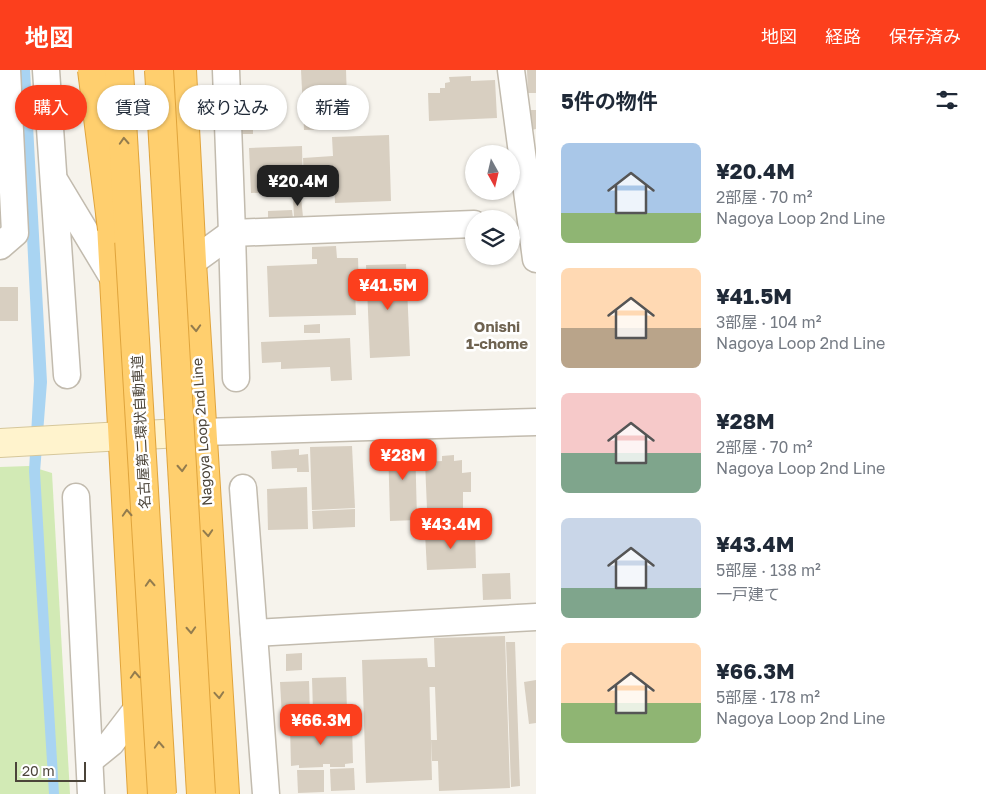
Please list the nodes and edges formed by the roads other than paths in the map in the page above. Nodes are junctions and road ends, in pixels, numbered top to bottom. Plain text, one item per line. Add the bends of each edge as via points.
1 (7, 70) edge
2 (46, 70) edge
3 (92, 70) edge
4 (101, 70) edge
5 (119, 70) edge
6 (159, 70) edge
7 (176, 70) edge
8 (182, 70) edge
9 (226, 70) edge
10 (511, 70) edge
11 (53, 180) junction
12 (526, 222) edge
13 (465, 224) edge
14 (232, 233) junction
15 (0, 246) edge
16 (536, 259) edge
17 (192, 262) junction
18 (115, 281) junction
19 (67, 375) dead end
20 (236, 378) dead end
21 (177, 390) junction
22 (536, 422) edge
23 (202, 432) junction
24 (122, 436) junction
25 (12, 443) edge
26 (243, 488) dead end
27 (145, 491) junction
28 (76, 497) dead end
29 (536, 617) edge
30 (254, 633) junction
31 (137, 709) junction
32 (90, 760) junction
33 (92, 794) edge
34 (142, 794) edge
35 (162, 794) edge
36 (201, 794) edge
37 (225, 794) edge
38 (266, 794) edge

1 - 15 street via 15,233
2 - 11 street
3 - 27 highway, bridge
4 - 18 highway
27 -> 5 highway, 名古屋第二環状自動車道, bridge
6 - 21 highway, bridge
7 - 21 highway, bridge
8 - 17 highway, Nagoya Loop 2nd Line
9 - 14 street
10 - 12 street
11 - 18 street
11 - 19 street
12 - 16 street
13 - 14 street
14 - 17 street
14 - 20 street
17 -> 23 highway, Nagoya Loop 2nd Line
18 - 24 highway
21 -> 36 highway, bridge
22 - 23 street
23 - 24 street
23 -> 37 highway, Nagoya Loop 2nd Line
24 - 25 street
31 -> 24 highway
26 - 30 street
35 -> 27 highway, 名古屋第二環状自動車道, bridge
28 - 32 street
29 - 30 street
30 - 38 street
31 - 32 street via 111,743
31 - 34 highway
32 - 33 street

